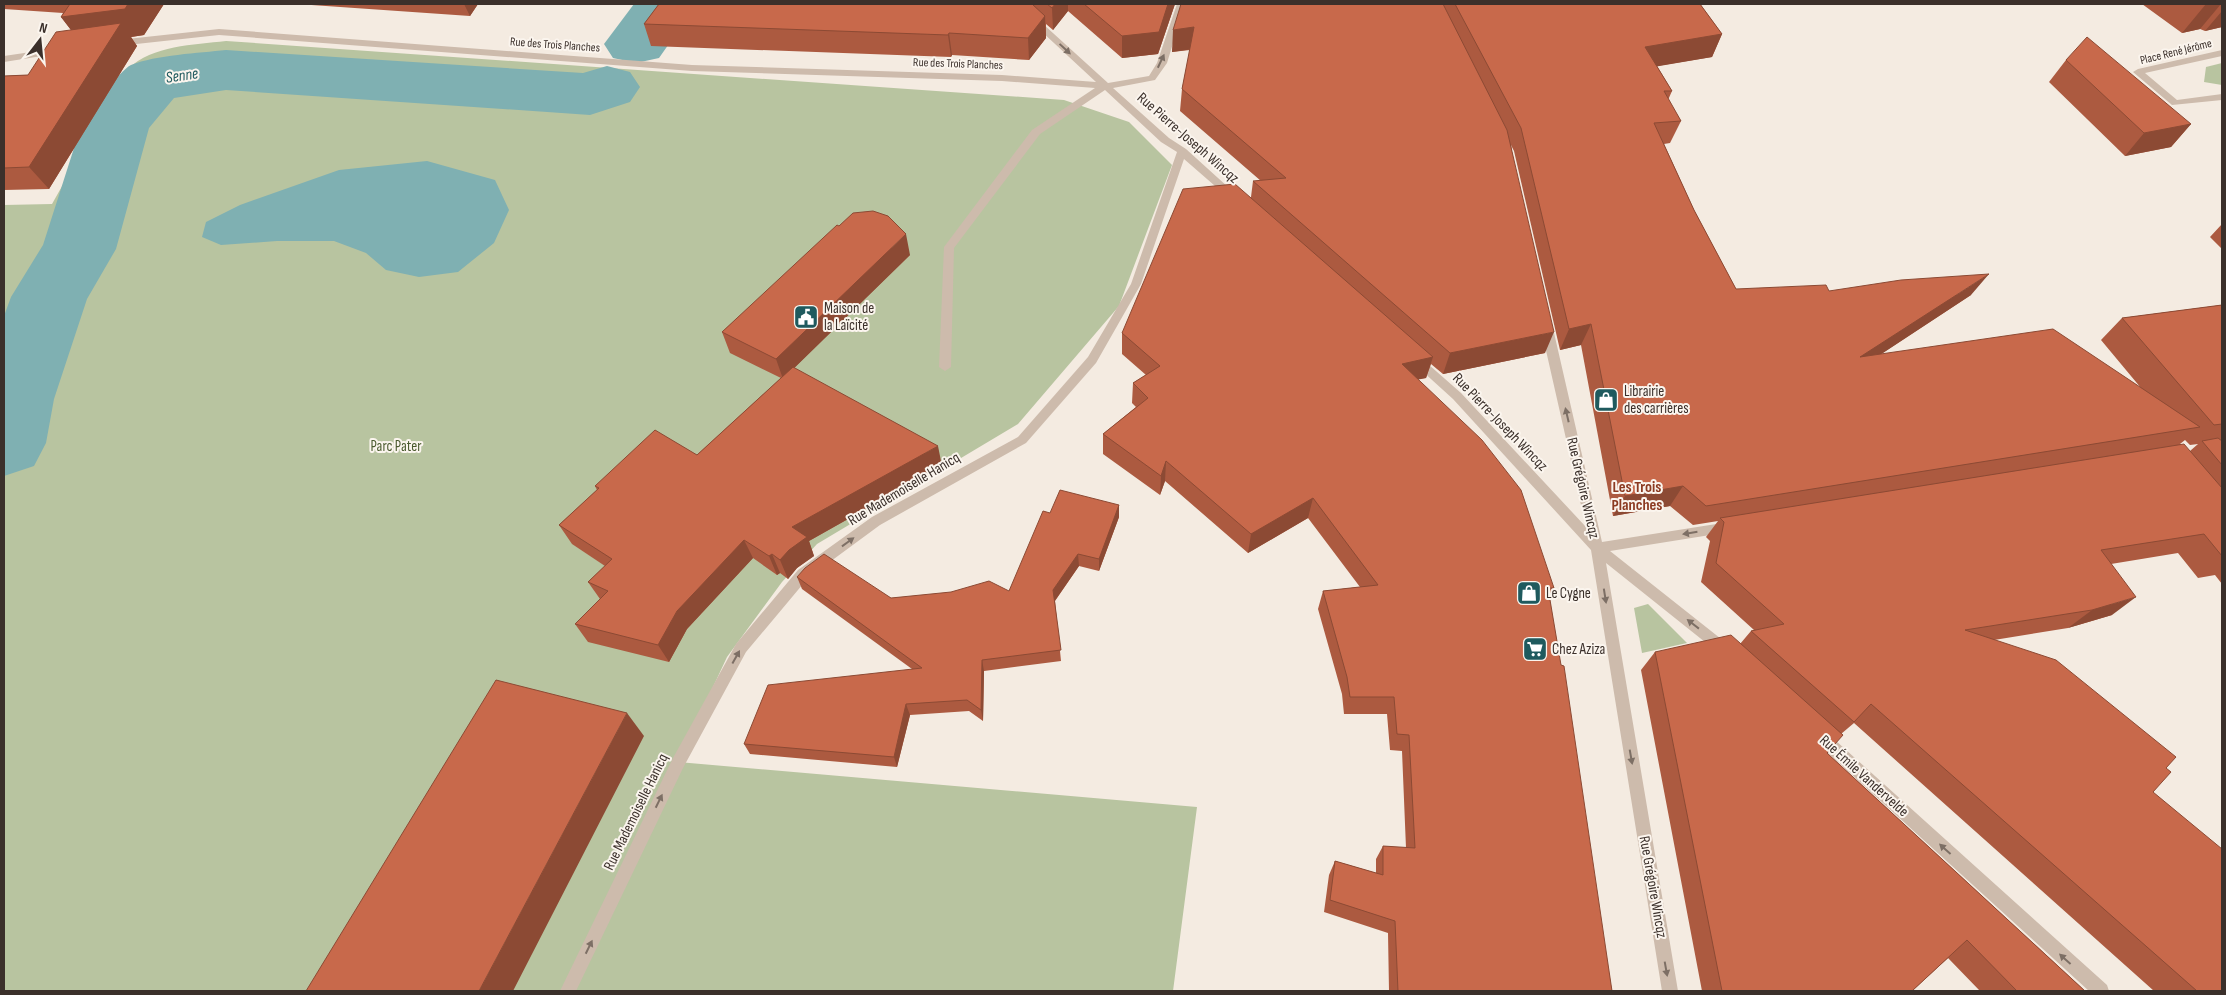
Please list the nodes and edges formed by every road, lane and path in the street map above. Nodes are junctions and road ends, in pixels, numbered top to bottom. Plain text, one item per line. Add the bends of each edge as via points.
1 (1016, 4) edge
2 (1181, 4) edge
3 (106, 44) edge
4 (69, 49) edge
5 (2222, 53) edge
6 (4, 59) edge
7 (1106, 86) junction
8 (2222, 97) edge
9 (1182, 151) junction
10 (1241, 204) edge
11 (1543, 310) edge
12 (1411, 355) edge
13 (945, 367) dead end
14 (1744, 525) edge
15 (1597, 548) junction
16 (1734, 658) edge
17 (1807, 725) edge
18 (568, 991) edge
19 (1670, 991) edge
20 (2101, 991) edge

1 -> 7 street, Rue Pierre-Joseph Wincqz
7 -> 2 street via 1152,78 1162,63
3 - 7 street, Rue des Trois Planches via 219,32 692,68 1002,78
4 - 6 street
5 - 8 street, Place René Jérôme via 2138,72 2175,103
7 - 9 street, Rue Pierre-Joseph Wincqz via 1165,140
7 - 13 street via 1036,132 949,247
9 - 10 street, Rue Pierre-Joseph Wincqz
18 -> 9 street, Rue Mademoiselle Hanicq via 678,763 741,648 803,574 876,521 1022,440 1092,360 1136,284
15 -> 11 street, Rue Grégoire Wincqz
12 - 15 street, Rue Pierre-Joseph Wincqz via 1457,396
14 -> 15 street
16 -> 15 street
15 -> 19 street, Rue Grégoire Wincqz
20 -> 17 street, Rue Émile Vandervelde

